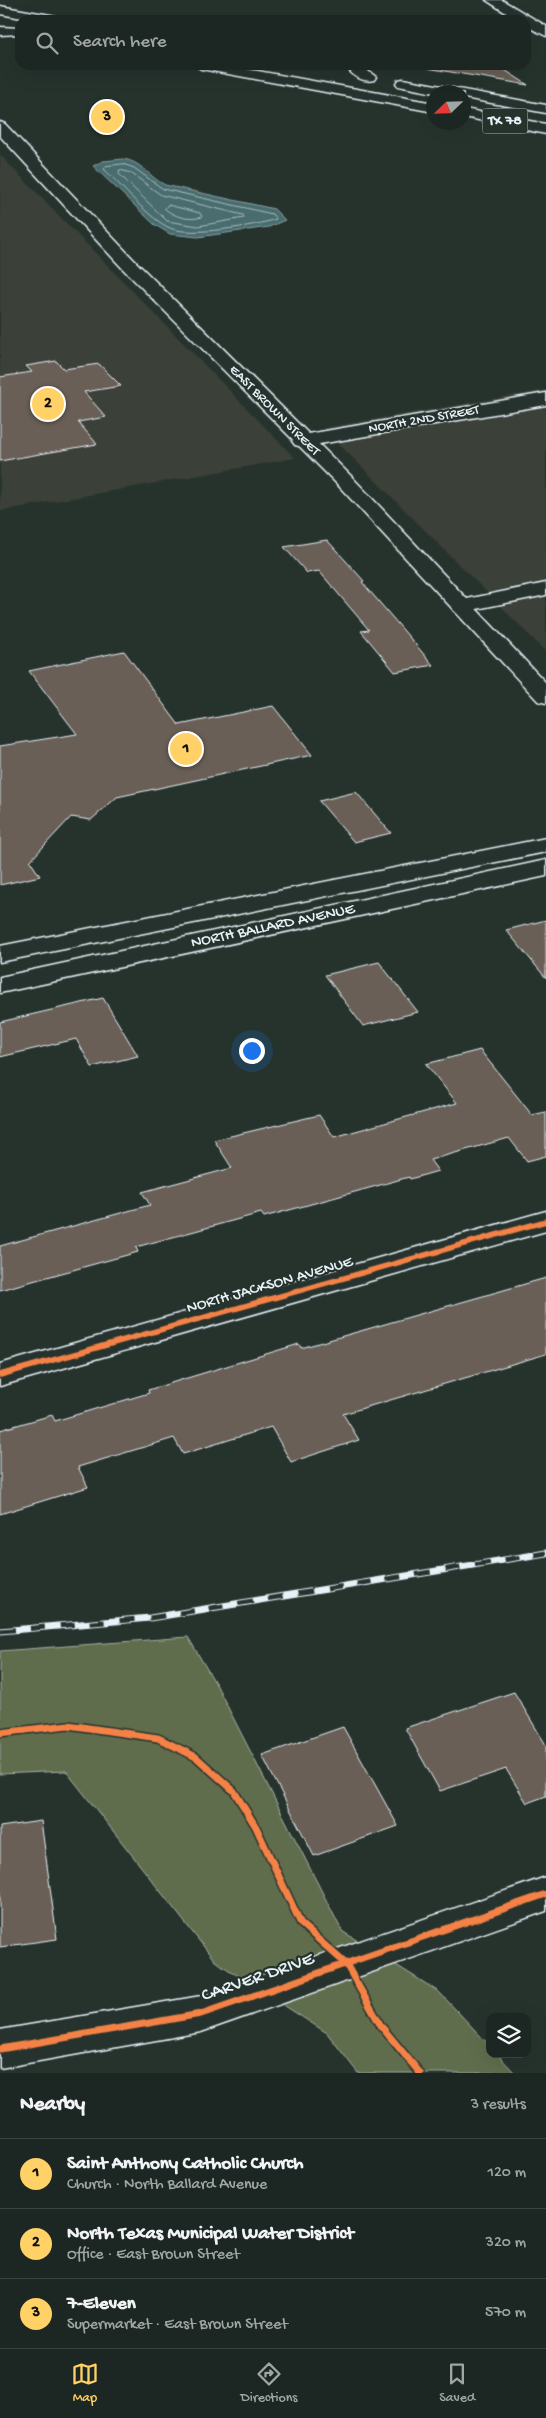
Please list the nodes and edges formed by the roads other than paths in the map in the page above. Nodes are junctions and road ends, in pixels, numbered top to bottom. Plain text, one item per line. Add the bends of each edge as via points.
1 (493, 0) edge
2 (0, 10) edge
3 (28, 15) edge
4 (518, 15) edge
5 (531, 23) edge
6 (0, 29) edge
7 (15, 31) edge
8 (546, 32) edge
9 (546, 36) edge
10 (531, 38) edge
11 (228, 70) edge
12 (353, 70) edge
13 (426, 87) edge
14 (471, 95) edge
15 (426, 107) edge
16 (546, 109) edge
17 (471, 114) edge
18 (0, 127) edge
19 (546, 128) edge
20 (546, 399) edge
21 (302, 441) junction
22 (546, 589) edge
23 (462, 606) junction
24 (546, 696) edge
25 (546, 845) edge
26 (546, 868) edge
27 (0, 954) edge
28 (0, 984) edge
29 (546, 1222) edge
30 (0, 1375) edge
31 (546, 1894) edge
32 (0, 2050) edge

1 - 4 main road
2 - 3 main road
5 - 8 main road
6 - 7 main road
9 - 10 main road
11 - 15 main road
12 - 13 main road via 379,79
14 - 16 main road, TX 78
17 - 19 main road, TX 78
18 - 21 main road, EAST BROWN STREET via 130,266
20 - 21 main road, NORTH 2ND STREET
21 - 23 main road, EAST BROWN STREET via 344,480
22 - 23 main road
23 - 24 main road, EAST BROWN STREET
25 - 27 main road, NORTH BALLARD AVENUE
26 - 28 main road, NORTH BALLARD AVENUE
29 - 30 main road, NORTH JACKSON AVENUE
31 - 32 main road, CARVER DRIVE via 201,2014

